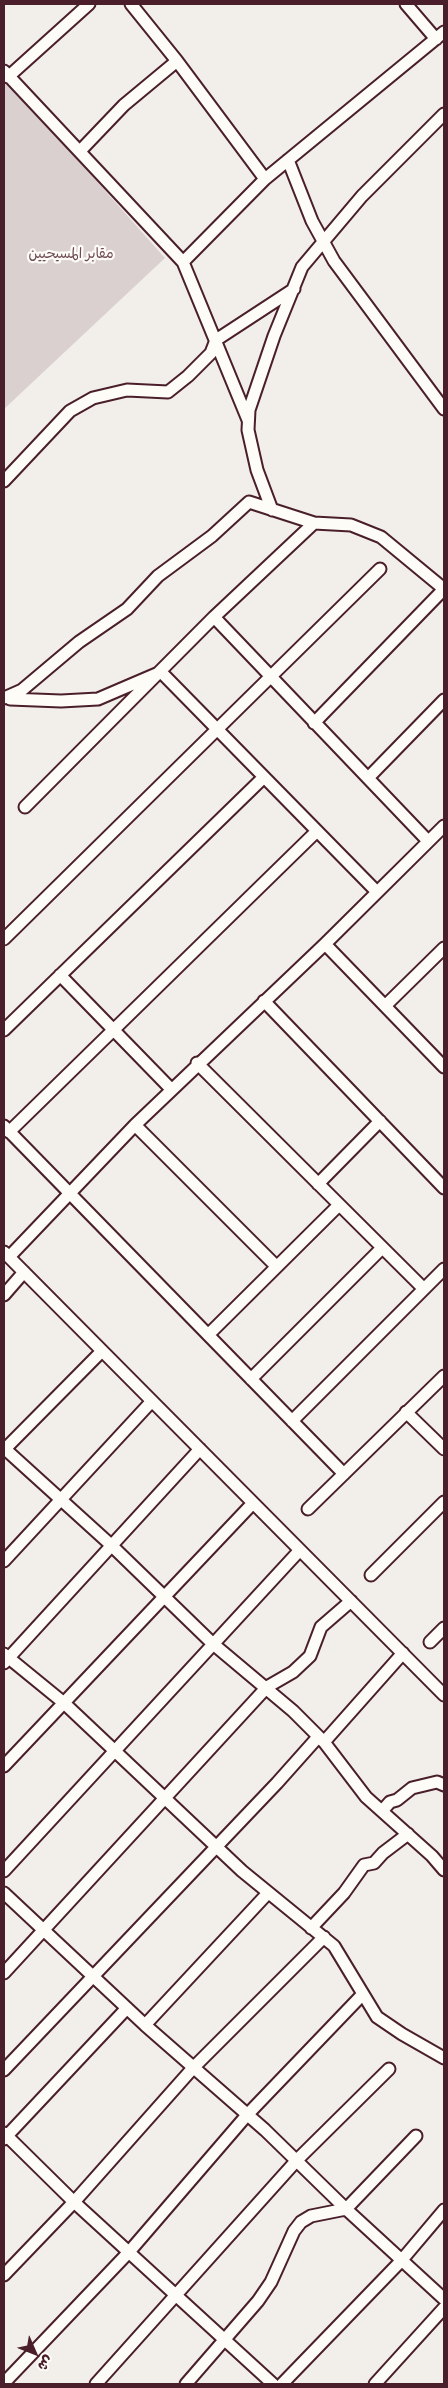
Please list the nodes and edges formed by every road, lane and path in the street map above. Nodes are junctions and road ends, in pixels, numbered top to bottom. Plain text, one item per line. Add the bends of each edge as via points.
1 (89, 4) edge
2 (132, 4) edge
3 (406, 4) edge
4 (440, 36) edge
5 (177, 61) junction
6 (6, 74) edge
7 (444, 114) edge
8 (80, 150) junction
9 (288, 160) junction
10 (265, 179) junction
11 (323, 241) junction
12 (184, 262) junction
13 (294, 289) junction
14 (216, 340) junction
15 (444, 409) edge
16 (248, 420) junction
17 (4, 481) edge
18 (272, 510) junction
19 (314, 522) junction
20 (380, 569) dead end
21 (444, 589) edge
22 (214, 617) junction
23 (161, 672) junction
24 (269, 676) junction
25 (4, 698) edge
26 (444, 700) edge
27 (314, 723) junction
28 (219, 730) junction
29 (264, 776) junction
30 (368, 778) junction
31 (24, 807) dead end
32 (317, 831) junction
33 (442, 832) edge
34 (428, 841) junction
35 (378, 892) junction
36 (4, 939) edge
37 (325, 944) junction
38 (444, 948) edge
39 (60, 975) junction
40 (264, 1001) junction
41 (385, 1006) junction
42 (113, 1029) junction
43 (4, 1030) edge
44 (442, 1060) edge
45 (197, 1063) junction
46 (171, 1089) junction
47 (380, 1121) junction
48 (135, 1124) junction
49 (6, 1129) edge
50 (318, 1184) junction
51 (444, 1188) edge
52 (71, 1195) junction
53 (339, 1205) junction
54 (382, 1248) junction
55 (6, 1255) edge
56 (276, 1266) junction
57 (444, 1269) edge
58 (24, 1272) junction
59 (424, 1289) junction
60 (4, 1295) edge
61 (208, 1335) junction
62 (102, 1351) junction
63 (444, 1376) edge
64 (251, 1379) junction
65 (152, 1401) junction
66 (406, 1412) junction
67 (292, 1422) junction
68 (4, 1449) edge
69 (200, 1449) junction
70 (444, 1450) edge
71 (344, 1474) junction
72 (60, 1500) junction
73 (444, 1502) edge
74 (253, 1503) junction
75 (308, 1509) dead end
76 (111, 1545) junction
77 (300, 1550) junction
78 (4, 1561) edge
79 (371, 1574) dead end
80 (163, 1595) junction
81 (351, 1601) junction
82 (444, 1628) edge
83 (212, 1642) junction
84 (430, 1642) dead end
85 (402, 1653) junction
86 (5, 1658) edge
87 (266, 1687) junction
88 (444, 1695) edge
89 (64, 1704) junction
90 (321, 1739) junction
91 (115, 1752) junction
92 (4, 1766) edge
93 (444, 1786) edge
94 (165, 1798) junction
95 (382, 1811) junction
96 (408, 1834) junction
97 (216, 1846) junction
98 (444, 1870) edge
99 (4, 1871) edge
100 (4, 1893) edge
101 (268, 1893) junction
102 (311, 1928) junction
103 (44, 1930) junction
104 (324, 1937) junction
105 (4, 1973) edge
106 (92, 1976) junction
107 (362, 1995) junction
108 (127, 2008) junction
109 (145, 2025) junction
110 (444, 2058) edge
111 (193, 2068) junction
112 (389, 2069) dead end
113 (4, 2070) edge
114 (247, 2115) junction
115 (5, 2136) edge
116 (416, 2136) dead end
117 (297, 2160) junction
118 (74, 2202) junction
119 (346, 2209) junction
120 (444, 2210) edge
121 (129, 2252) junction
122 (401, 2261) junction
123 (4, 2275) edge
124 (178, 2296) junction
125 (444, 2299) edge
126 (444, 2308) edge
127 (226, 2340) junction
128 (4, 2383) edge
129 (96, 2384) edge
130 (186, 2384) edge
131 (273, 2384) edge
132 (282, 2384) edge
133 (375, 2384) edge

1 - 6 street
2 - 5 street
3 - 4 street
4 - 9 street
5 - 8 street via 124,105
5 - 10 street
6 - 8 street
7 - 11 street via 362,196
8 - 12 street
9 - 10 street
9 - 11 street
10 - 12 street
11 - 13 street via 302,267
11 - 15 street via 334,261
12 - 14 street
13 - 14 street
13 - 16 street via 274,336
14 - 16 street
14 - 17 street via 211,353 168,392 127,390 93,398 70,411
16 - 18 street via 258,470
18 - 19 street
18 - 25 street via 249,502 212,536 158,576 126,608 78,642 22,690
19 - 21 street via 351,525 382,537
19 - 22 street
20 - 24 street
21 - 27 street
22 - 23 street
22 - 24 street
23 - 25 street via 98,699
23 - 28 street
23 - 31 street
24 - 27 street
24 - 28 street
26 - 30 street
27 - 30 street
28 - 29 street
28 - 36 street
29 - 32 street
29 - 39 street
30 - 34 street
32 - 35 street
32 - 42 street
33 - 34 street
34 - 35 street
35 - 37 street
37 - 40 street
37 - 41 street
38 - 41 street
39 - 42 street
39 - 43 street
40 - 45 street
40 - 47 street
41 - 44 street
42 - 46 street
42 - 49 street
45 - 46 street
45 - 50 street
46 - 48 street
47 - 50 street
47 - 51 street
48 - 52 street
48 - 56 street
49 - 52 street
50 - 53 street
52 - 55 street
52 - 61 street
53 - 54 street
53 - 56 street
54 - 59 street
54 - 64 street
55 - 58 street
56 - 61 street
57 - 59 street
58 - 60 street
58 - 62 street
59 - 67 street
61 - 64 street
62 - 65 street
62 - 68 street
63 - 66 street
64 - 67 street
65 - 69 street
65 - 72 street
66 - 70 street
66 - 71 street
67 - 71 street
68 - 72 street
69 - 74 street
69 - 76 street
71 - 75 street
72 - 76 street
72 - 78 street
73 - 79 street
74 - 77 street
74 - 80 street
76 - 80 street
76 - 86 street
77 - 81 street
77 - 83 street
80 - 83 street
80 - 89 street
81 - 85 street
81 - 87 street via 322,1627 310,1656 293,1672
82 - 84 street
83 - 87 street
83 - 91 street
85 - 88 street
85 - 90 street
86 - 89 street
87 - 90 street
87 - 94 street
89 - 91 street
89 - 92 street
90 - 95 street via 357,1786
90 - 97 street
91 - 94 street
91 - 99 street
93 - 95 street via 437,1782 412,1788
94 - 97 street
94 - 103 street
95 - 96 street
96 - 98 street
96 - 102 street via 374,1863 364,1865 344,1893
97 - 101 street
97 - 106 street
100 - 103 street
101 - 102 street
101 - 109 street
102 - 104 street
103 - 105 street
103 - 106 street
104 - 107 street via 334,1946
104 - 111 street
106 - 108 street
106 - 113 street
107 - 110 street via 377,2017
107 - 114 street
108 - 109 street
108 - 115 street
109 - 111 street
111 - 114 street
111 - 118 street
112 - 117 street
114 - 117 street
114 - 121 street
115 - 118 street
116 - 119 street
117 - 119 street
117 - 124 street
118 - 121 street
118 - 123 street
119 - 122 street
119 - 127 street via 311,2216 301,2222 271,2282
120 - 122 street
121 - 124 street
121 - 128 street
122 - 125 street
122 - 132 street
124 - 127 street
124 - 129 street
126 - 133 street
127 - 130 street
127 - 131 street

